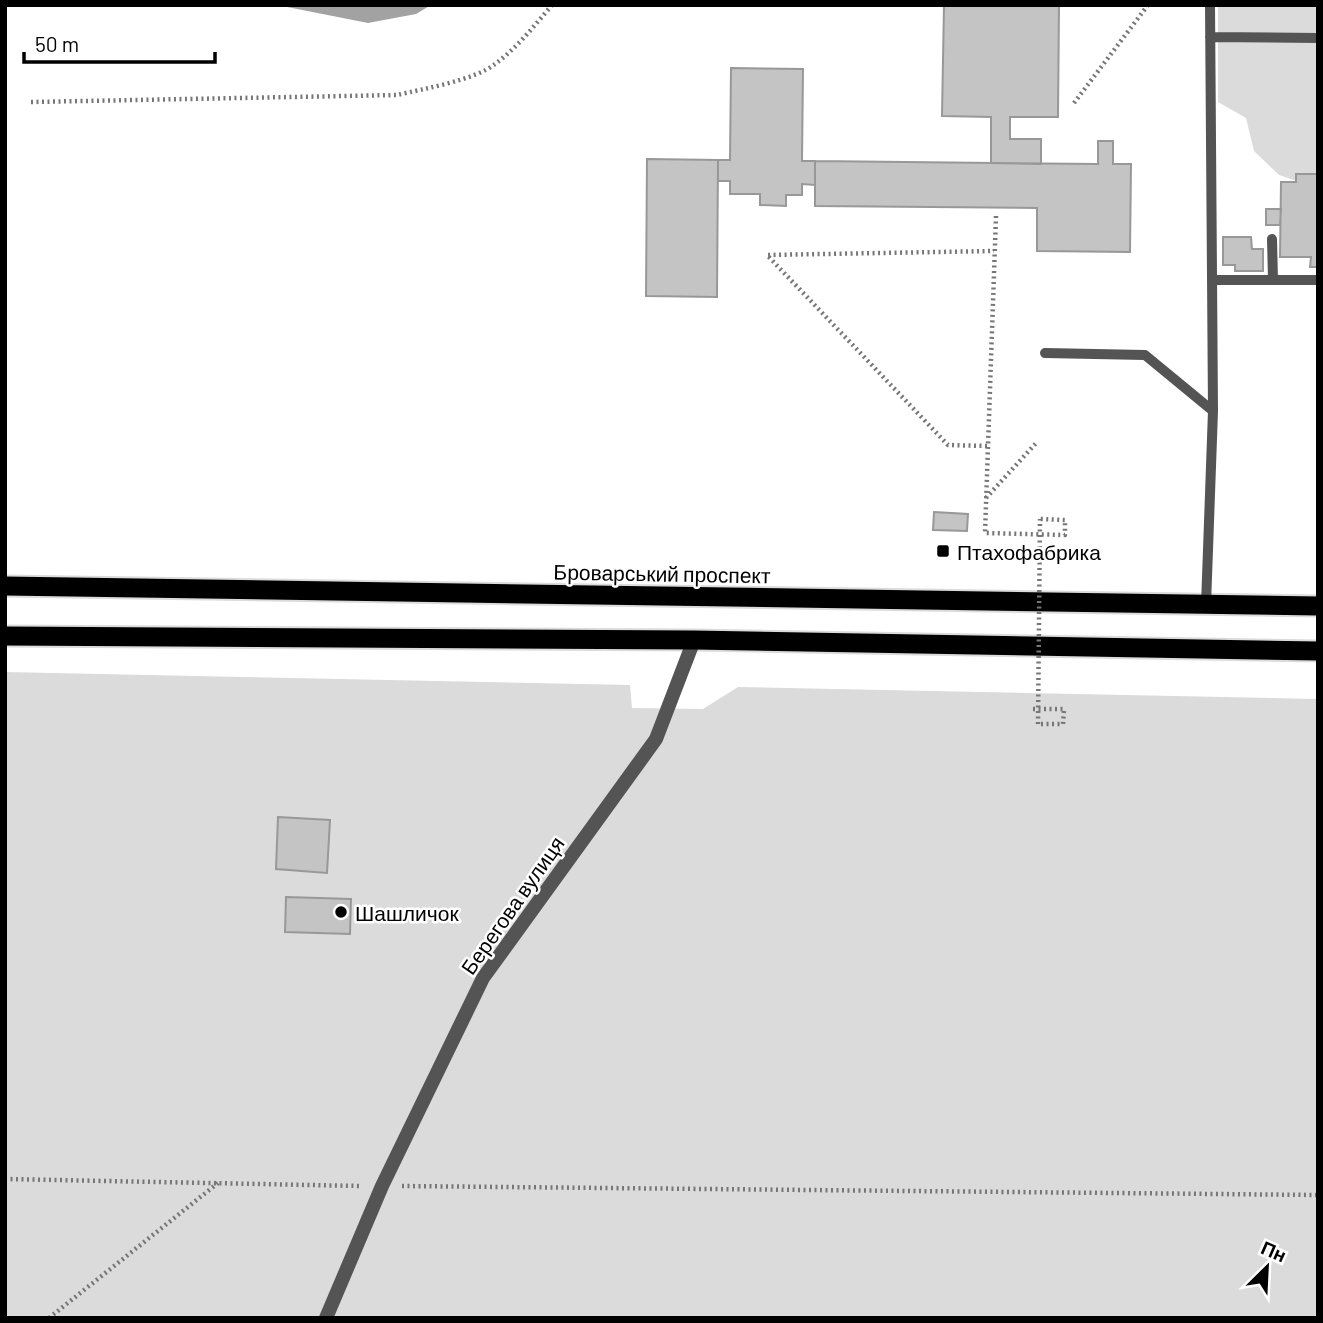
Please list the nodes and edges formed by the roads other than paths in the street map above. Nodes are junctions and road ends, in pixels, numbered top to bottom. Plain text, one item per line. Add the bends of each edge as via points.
1 (1210, 5) edge
2 (1210, 37) junction
3 (1318, 38) edge
4 (1272, 239) dead end
5 (1212, 280) junction
6 (1273, 280) junction
7 (1318, 280) edge
8 (1045, 353) dead end
9 (1213, 411) junction
10 (5, 586) edge
11 (1206, 605) junction
12 (1318, 606) edge
13 (5, 636) edge
14 (694, 640) junction
15 (1318, 651) edge
16 (326, 1318) edge

1 - 2 lane
2 - 3 lane
2 - 5 lane
4 - 6 lane
5 - 6 lane
5 - 9 lane
6 - 7 lane
8 - 9 lane via 1145,355
9 - 11 lane
10 - 11 highway, Броварський проспект
11 - 12 highway, Броварський проспект
13 - 14 highway
14 - 15 highway
14 - 16 street, Берегова вулиця via 656,739 483,978 382,1186

